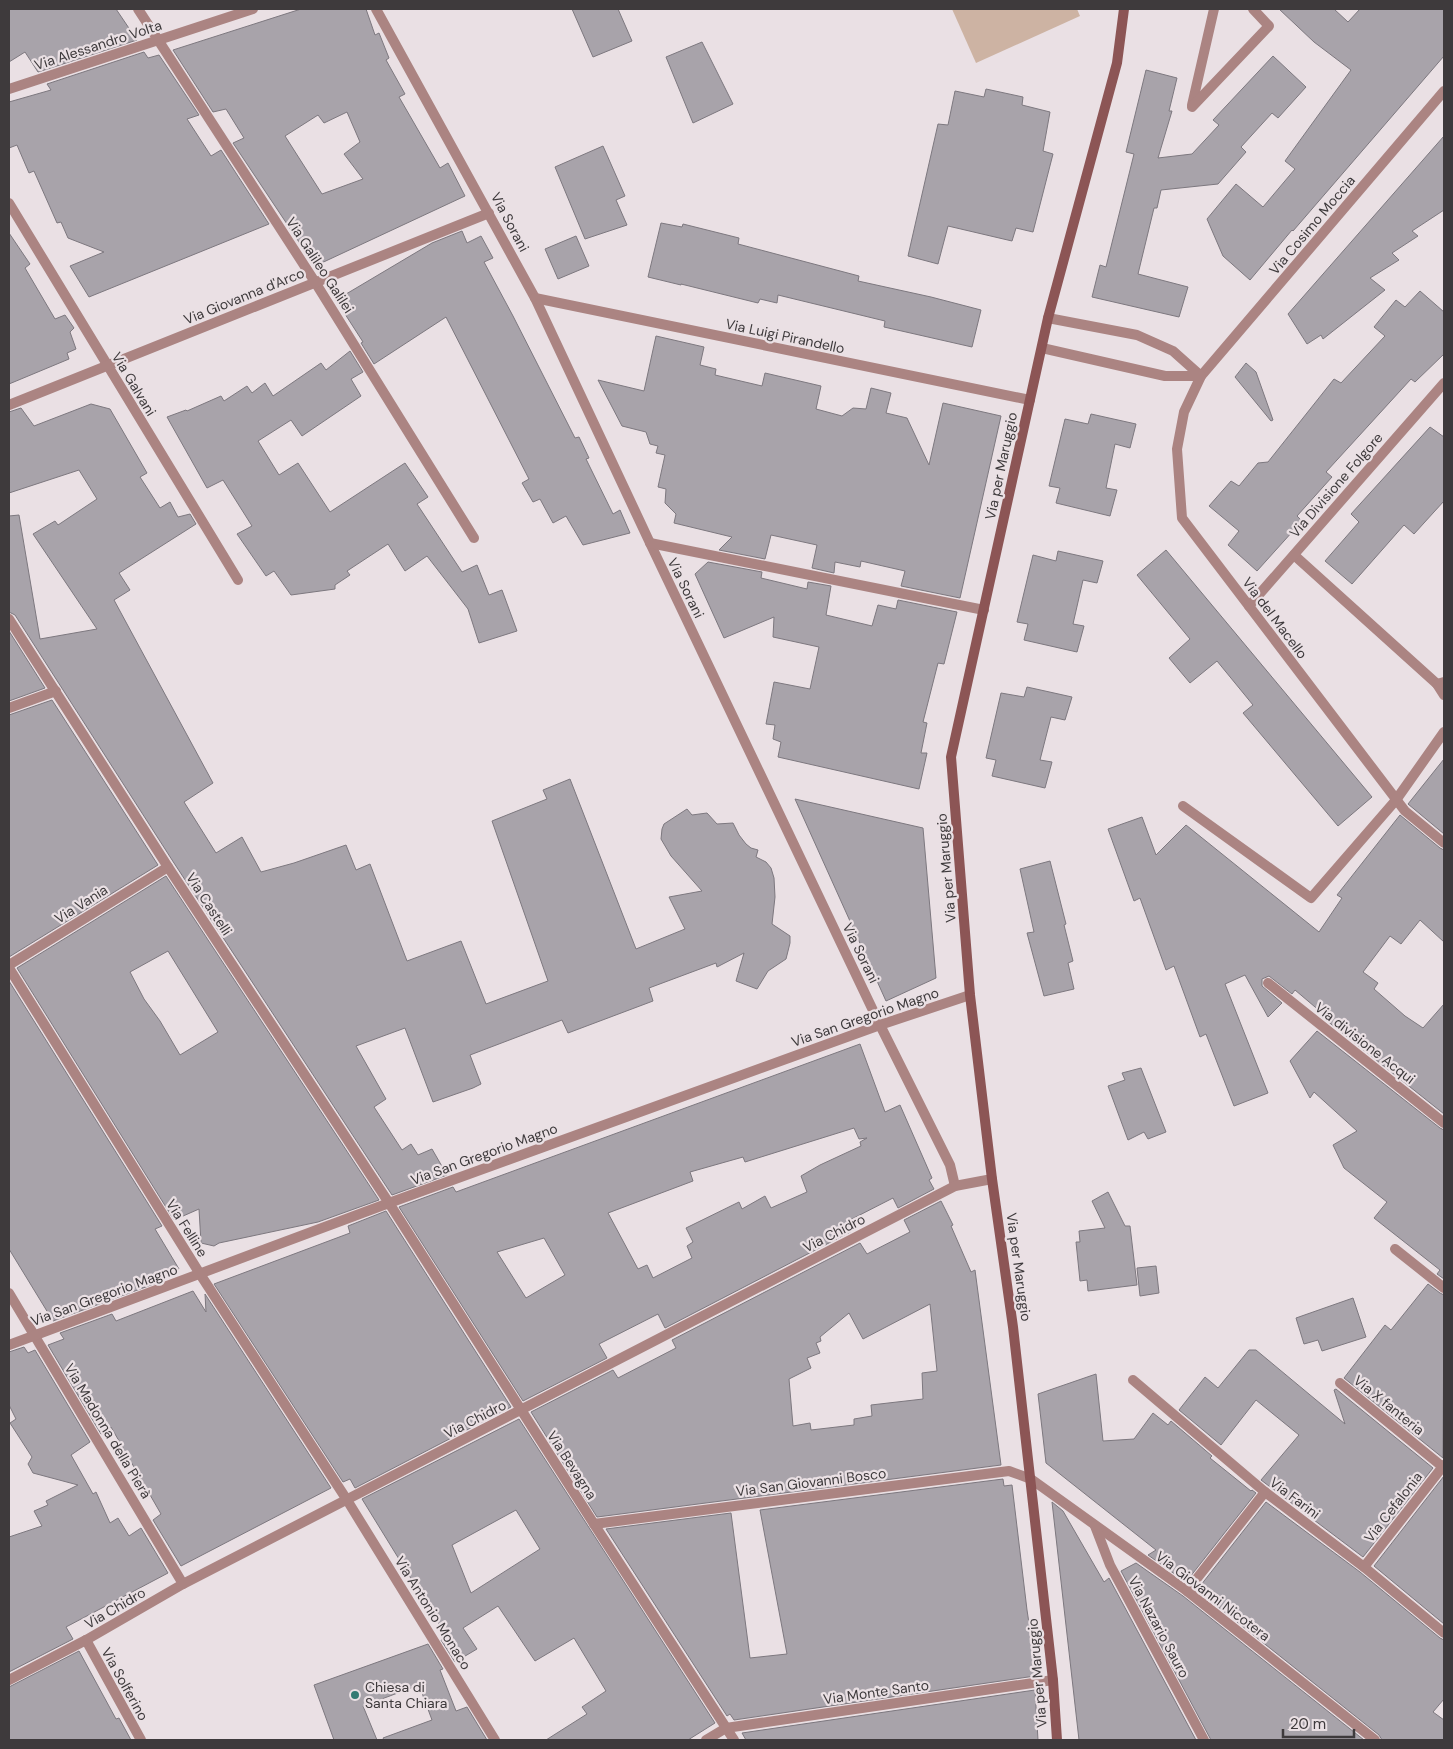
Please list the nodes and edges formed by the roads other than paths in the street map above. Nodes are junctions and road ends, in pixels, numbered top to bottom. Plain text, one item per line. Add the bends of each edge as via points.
1 (138, 9) edge
2 (253, 9) edge
3 (376, 9) edge
4 (1124, 9) edge
5 (1214, 9) edge
6 (1253, 9) edge
7 (158, 40) junction
8 (9, 89) edge
9 (1444, 91) edge
10 (9, 203) edge
11 (489, 213) junction
12 (315, 282) junction
13 (535, 298) junction
14 (1048, 318) junction
15 (1042, 348) junction
16 (106, 366) junction
17 (1201, 376) junction
18 (1444, 382) edge
19 (1030, 400) junction
20 (9, 405) edge
21 (474, 538) dead end
22 (650, 543) junction
23 (1294, 555) junction
24 (238, 580) dead end
25 (1249, 606) junction
26 (984, 610) junction
27 (9, 619) edge
28 (1440, 683) edge
29 (56, 691) junction
30 (1444, 695) edge
31 (9, 708) edge
32 (1444, 732) edge
33 (1396, 800) junction
34 (1182, 806) dead end
35 (1444, 843) edge
36 (168, 867) junction
37 (9, 966) edge
38 (1268, 983) dead end
39 (970, 995) junction
40 (880, 1025) junction
41 (1444, 1123) edge
42 (992, 1178) junction
43 (955, 1186) junction
44 (390, 1203) junction
45 (1395, 1249) dead end
46 (200, 1274) junction
47 (1444, 1288) edge
48 (9, 1293) edge
49 (35, 1335) junction
50 (9, 1345) edge
51 (1134, 1380) dead end
52 (1340, 1383) dead end
53 (522, 1411) junction
54 (1444, 1467) edge
55 (1031, 1479) junction
56 (1264, 1492) junction
57 (347, 1500) junction
58 (594, 1524) junction
59 (1094, 1525) junction
60 (1364, 1567) junction
61 (183, 1584) junction
62 (1187, 1591) junction
63 (1444, 1633) edge
64 (86, 1640) junction
65 (9, 1680) edge
66 (1053, 1680) junction
67 (726, 1728) junction
68 (141, 1740) edge
69 (495, 1740) edge
70 (706, 1740) edge
71 (734, 1740) edge
72 (1057, 1740) edge
73 (1204, 1740) edge
74 (1375, 1740) edge

1 - 7 street, Via Galileo Galilei
2 - 7 street, Via Alessandro Volta
3 - 11 street, Via Sorani
4 - 14 street, Via per Maruggio via 1116,63
5 - 6 street via 1192,107 1269,26
7 - 8 street, Via Alessandro Volta
7 - 12 street, Via Galileo Galilei
9 - 17 street, Via Cosimo Moccia
10 - 16 street, Via Galvani
11 - 12 street, Via Giovanna d'Arco
11 - 13 street, Via Sorani
12 - 16 street, Via Giovanna d'Arco
12 - 21 street, Via Galileo Galilei
13 - 19 street, Via Luigi Pirandello
13 - 22 street, Via Sorani
14 - 15 street, Via per Maruggio
14 - 17 street via 1136,335 1173,351
15 - 17 street via 1165,376
15 - 19 street, Via per Maruggio
16 - 20 street, Via Giovanna d'Arco
16 - 24 street, Via Galvani
17 - 25 street, Via del Macello via 1184,412 1177,449 1182,518
18 - 23 street, Via Divisione Folgore
19 - 26 street, Via per Maruggio
22 - 26 street
22 - 40 street, Via Sorani
23 - 25 street, Via Divisione Folgore
23 - 28 street
25 - 33 street, Via del Macello
26 - 39 street, Via per Maruggio via 951,757
27 - 29 street, Via Castelli
28 - 30 street
29 - 31 street
29 - 36 street, Via Castelli
32 - 33 street
33 - 34 street via 1310,898
33 - 35 street, Via del Macello
36 - 37 street, Via Vania
36 - 44 street, Via Castelli
37 - 46 street, Via Felline
38 - 41 street, Via divisione Acqui
39 - 40 street, Via San Gregorio Magno
39 - 42 street, Via per Maruggio
40 - 43 street, Via Sorani via 950,1165
40 - 44 street, Via San Gregorio Magno
42 - 43 street, Via Chidro
42 - 55 street, Via per Maruggio
43 - 53 street, Via Chidro
44 - 46 street, Via San Gregorio Magno
44 - 53 street, Via Bevagna
45 - 47 street
46 - 49 street, Via San Gregorio Magno
46 - 57 street, Via Felline
48 - 49 street, Via Madonna della Pierà
49 - 50 street, Via San Gregorio Magno
49 - 61 street, Via Madonna della Pierà
51 - 56 street, Via Farini
52 - 54 street, Via X fanteria
53 - 57 street, Via Chidro
53 - 58 street, Via Bevagna
54 - 60 street, Via Cefalonia
55 - 58 street, Via San Giovanni Bosco via 1009,1471
55 - 59 street, Via Giovanni Nicotera
55 - 66 street, Via per Maruggio
56 - 60 street, Via Farini
56 - 62 street
57 - 61 street, Via Chidro
57 - 69 street, Via Antonio Monaco
58 - 67 street, Via Bevagna
59 - 62 street, Via Giovanni Nicotera
59 - 73 street, Via Nazario Sauro via 1110,1565
60 - 63 street, Via Farini
61 - 64 street, Via Chidro
62 - 74 street, Via Giovanni Nicotera
64 - 65 street, Via Chidro
64 - 68 street, Via Solferino
66 - 67 street, Via Monte Santo
66 - 72 street, Via per Maruggio
67 - 70 street, Via Monte Santo
67 - 71 street, Via Bevagna

